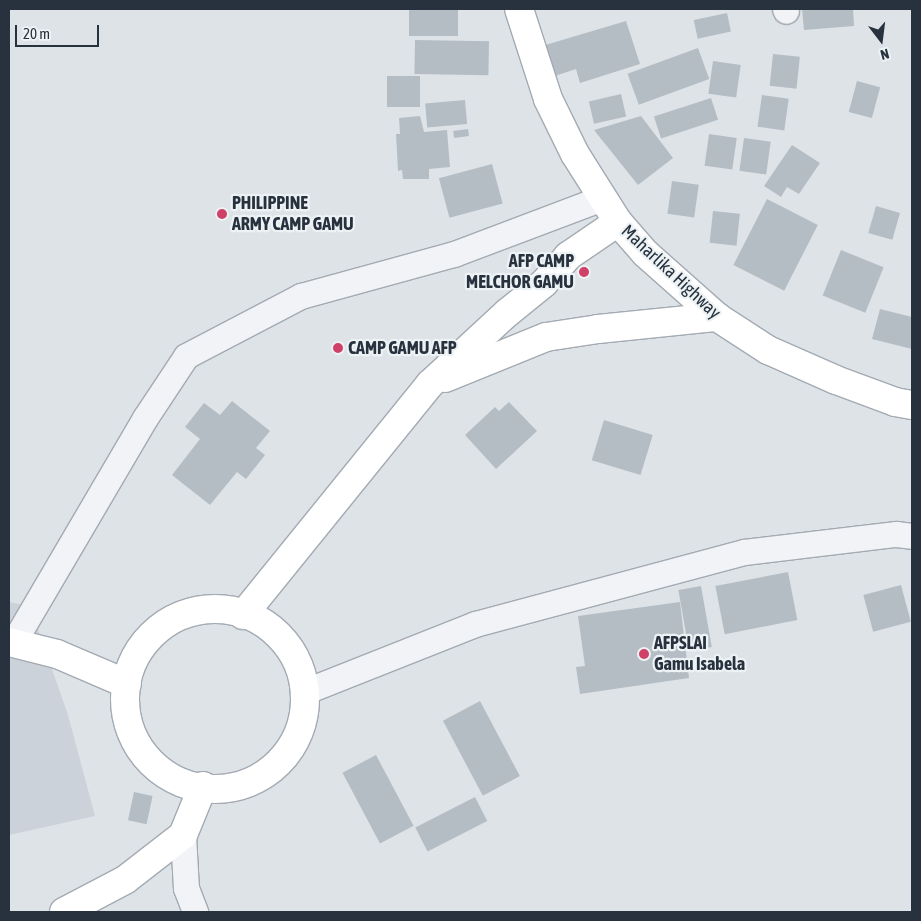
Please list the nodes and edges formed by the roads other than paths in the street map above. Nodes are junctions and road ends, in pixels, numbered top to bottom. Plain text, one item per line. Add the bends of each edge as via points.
1 (519, 9) edge
2 (602, 198) junction
3 (618, 222) junction
4 (718, 317) junction
5 (430, 384) junction
6 (912, 404) edge
7 (912, 536) edge
8 (243, 615) junction
9 (11, 643) edge
10 (127, 684) junction
11 (306, 691) junction
12 (203, 786) junction
13 (183, 835) junction
14 (64, 912) edge
15 (195, 912) edge

1 - 2 main road, Maharlika Highway via 548,99 575,154
2 - 3 main road, Maharlika Highway
2 - 9 street via 454,254 301,296 186,356 145,418
3 - 4 main road, Maharlika Highway via 646,253
3 - 5 main road via 568,256 544,283
4 - 5 main road via 546,337
4 - 6 main road, Maharlika Highway via 777,353 895,402
5 - 8 main road
7 - 11 street via 896,534 744,552 475,624
8 - 10 main road via 221,608 202,608 172,618 148,637 130,664
8 - 11 main road via 263,621 287,642 298,661
9 - 10 main road via 57,654
10 - 12 main road via 124,708 129,731 145,758 158,770 186,785
11 - 12 main road via 303,721 291,750 276,766 250,783 228,789
12 - 13 main road
13 - 14 main road via 125,880
13 - 15 street via 186,888

